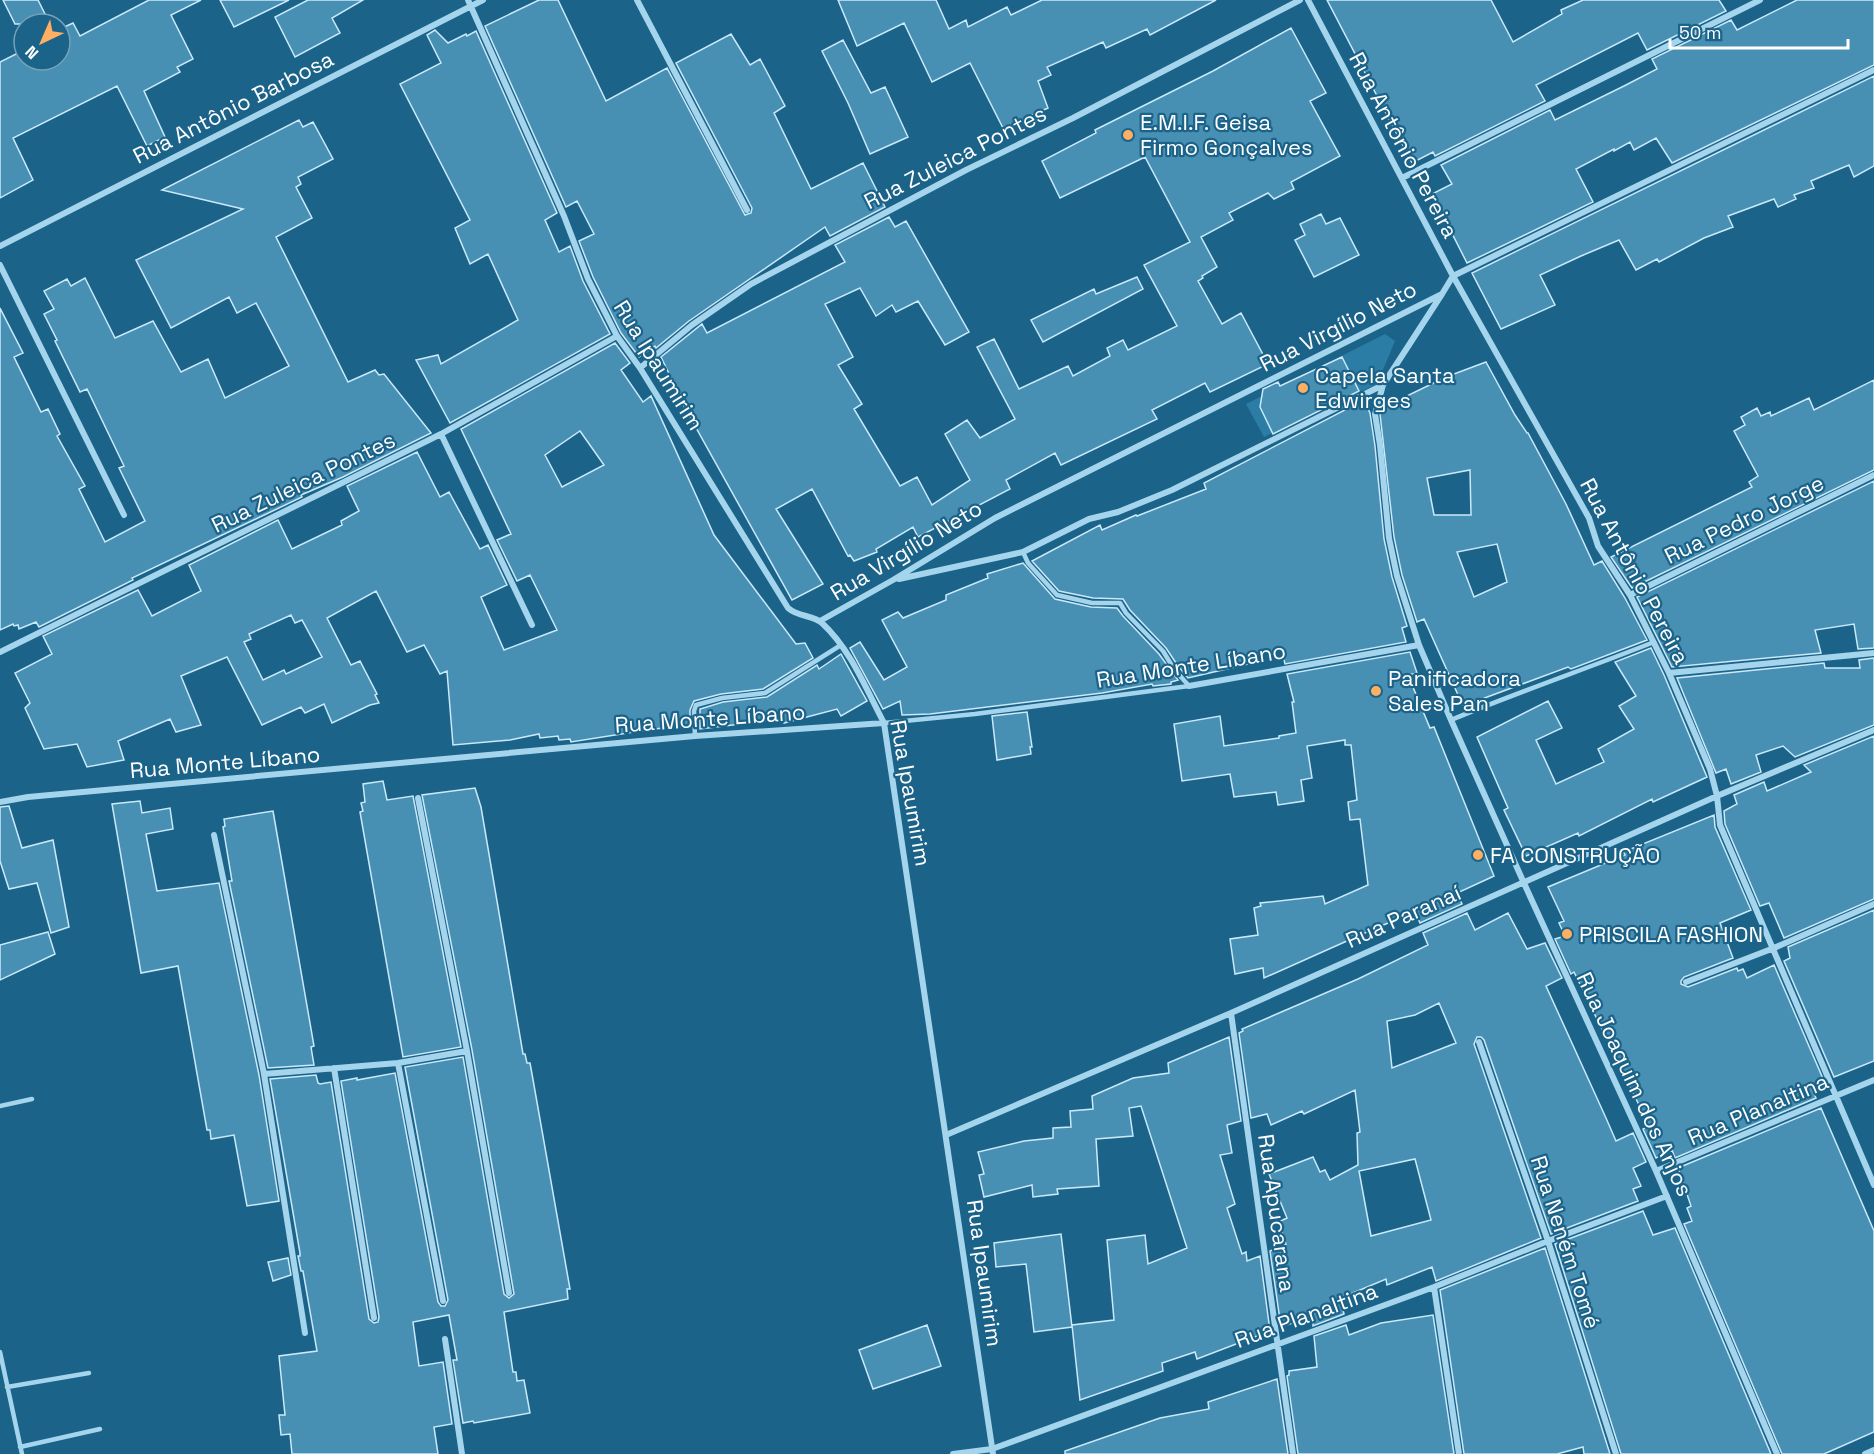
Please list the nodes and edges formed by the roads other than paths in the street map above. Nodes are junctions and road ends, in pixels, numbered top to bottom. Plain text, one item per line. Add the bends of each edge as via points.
1 (483, 0) edge
2 (637, 0) edge
3 (1300, 0) edge
4 (1308, 0) edge
5 (1760, 0) edge
6 (469, 3) edge
7 (1874, 70) edge
8 (1402, 178) junction
9 (747, 210) dead end
10 (0, 246) edge
11 (0, 265) edge
12 (1452, 276) junction
13 (1442, 294) junction
14 (616, 336) junction
15 (640, 368) junction
16 (1383, 385) junction
17 (441, 434) junction
18 (1874, 475) edge
19 (124, 515) dead end
20 (1023, 552) junction
21 (892, 580) junction
22 (1630, 595) junction
23 (820, 621) junction
24 (532, 625) dead end
25 (1653, 642) junction
26 (841, 645) junction
27 (1419, 645) junction
28 (0, 652) edge
29 (1874, 653) edge
30 (1669, 673) junction
31 (1189, 687) junction
32 (1451, 720) junction
33 (884, 723) junction
34 (1874, 730) edge
35 (694, 736) junction
36 (1717, 796) junction
37 (418, 798) dead end
38 (0, 802) edge
39 (213, 835) dead end
40 (1523, 881) junction
41 (1874, 904) edge
42 (1774, 948) junction
43 (1686, 982) dead end
44 (1231, 1012) junction
45 (1479, 1042) dead end
46 (467, 1051) junction
47 (398, 1063) junction
48 (334, 1068) junction
49 (264, 1074) junction
50 (1874, 1080) edge
51 (1836, 1096) junction
52 (32, 1099) dead end
53 (0, 1106) edge
54 (946, 1135) junction
55 (1656, 1171) junction
56 (1874, 1185) edge
57 (1667, 1196) junction
58 (1548, 1241) junction
59 (1434, 1287) junction
60 (509, 1293) dead end
61 (443, 1301) dead end
62 (374, 1318) dead end
63 (305, 1333) dead end
64 (445, 1339) dead end
65 (1276, 1345) junction
66 (0, 1352) edge
67 (90, 1373) dead end
68 (7, 1387) junction
69 (100, 1429) dead end
70 (20, 1447) junction
71 (1874, 1450) edge
72 (992, 1452) edge
73 (22, 1454) edge
74 (462, 1454) edge
75 (953, 1454) edge
76 (1293, 1454) edge
77 (1459, 1454) edge
78 (1616, 1454) edge
79 (1778, 1454) edge
80 (1865, 1454) edge

1 - 6 street, Rua Antônio Barbosa
2 - 9 street
3 - 15 street, Rua Zuleica Pontes via 751,284
4 - 8 street, Rua Antônio Pereira
5 - 8 street
6 - 10 street, Rua Antônio Barbosa
6 - 14 street, Rua Ipaumirim
7 - 12 street
8 - 12 street, Rua Antônio Pereira
11 - 19 street
12 - 13 street, Rua Virgílio Neto
12 - 22 street, Rua Antônio Pereira via 1588,518 1598,546
13 - 16 street, Rua Joaquim dos Anjos
13 - 21 street, Rua Virgílio Neto via 994,518
14 - 15 street, Rua Ipaumirim
14 - 17 street, Rua Zuleica Pontes
15 - 23 street, Rua Ipaumirim via 788,608
16 - 20 street via 1172,490 1089,519
16 - 27 street, Rua Joaquim dos Anjos via 1375,414 1389,538
17 - 24 street
17 - 28 street, Rua Zuleica Pontes
18 - 22 street, Rua Pedro Jorge
20 - 21 street
20 - 31 lane via 1028,563 1058,595 1092,603 1120,603
21 - 23 street, Rua Virgílio Neto
22 - 25 street, Rua Antônio Pereira
23 - 26 street, Rua Ipaumirim
25 - 30 street, Rua Antônio Pereira
25 - 32 lane
26 - 33 street, Rua Ipaumirim
26 - 35 lane via 765,693 696,705
27 - 31 street, Rua Monte Líbano
27 - 32 street, Rua Joaquim dos Anjos
29 - 30 street
30 - 36 street, Rua Antônio Pereira via 1710,769
31 - 33 lane, Rua Monte Líbano
32 - 40 street, Rua Joaquim dos Anjos
33 - 35 street, Rua Monte Líbano
33 - 54 street, Rua Ipaumirim
34 - 36 street, Rua Paranaí
35 - 38 street, Rua Monte Líbano
36 - 40 street, Rua Paranaí
36 - 42 street, Rua Antônio Pereira via 1720,825
37 - 46 street
39 - 49 street
40 - 44 street, Rua Paranaí
40 - 55 street, Rua Joaquim dos Anjos
41 - 42 street
42 - 43 street
42 - 51 street, Rua Antônio Pereira
44 - 54 street, Rua Paranaí
44 - 65 street, Rua Apucarana
45 - 58 street, Rua Neném Tomé
46 - 47 street
46 - 60 street
47 - 48 street
47 - 61 street
48 - 49 street
48 - 62 street
49 - 63 street
50 - 51 street, Rua Planaltina
51 - 55 street, Rua Planaltina
51 - 56 street, Rua Antônio Pereira
52 - 53 lane
54 - 72 street, Rua Ipaumirim
55 - 57 street, Rua Joaquim dos Anjos
57 - 58 street, Rua Planaltina
57 - 79 street, Rua Joaquim dos Anjos
58 - 59 street, Rua Planaltina
58 - 78 street, Rua Neném Tomé
59 - 65 street, Rua Planaltina
59 - 77 street
64 - 74 street
65 - 72 street, Rua Planaltina
65 - 76 street, Rua Apucarana
66 - 68 lane
67 - 68 lane
68 - 70 lane
69 - 70 lane
70 - 73 lane
71 - 80 street
72 - 75 street, Rua Planaltina

